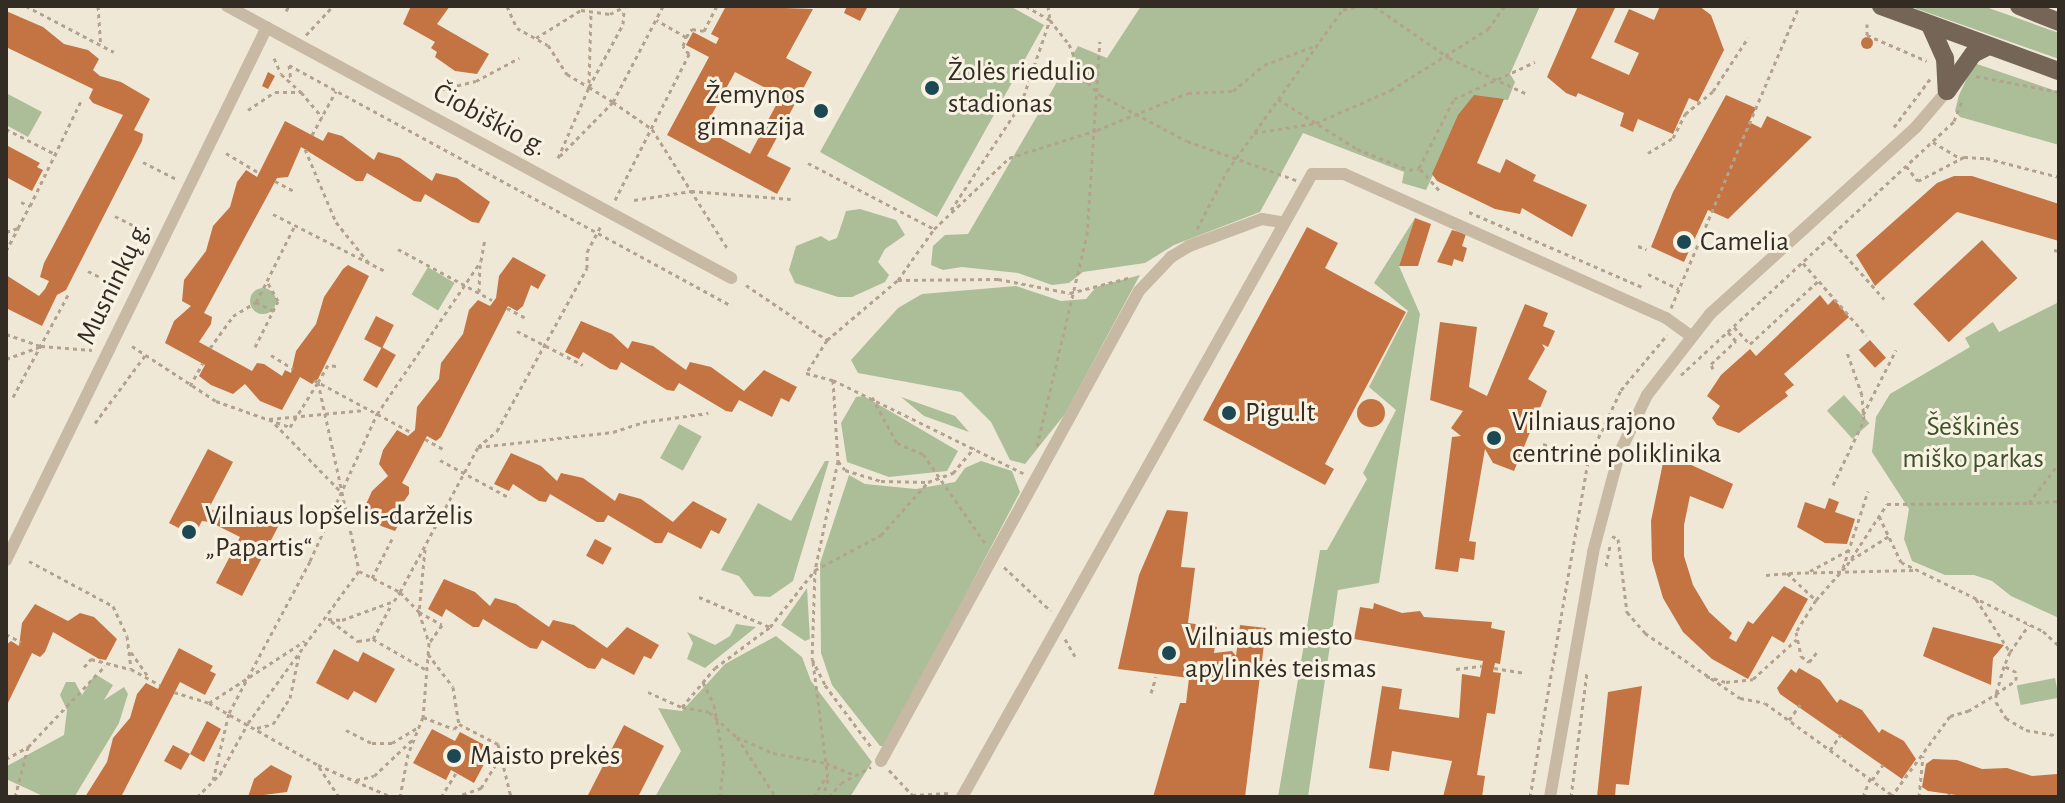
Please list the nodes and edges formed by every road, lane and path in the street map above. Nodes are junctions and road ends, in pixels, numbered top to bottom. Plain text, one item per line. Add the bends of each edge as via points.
1 (26, 6) edge
2 (98, 6) edge
3 (227, 6) edge
4 (289, 6) edge
5 (333, 6) edge
6 (507, 6) edge
7 (663, 6) edge
8 (717, 6) edge
9 (1026, 6) edge
10 (1048, 6) edge
11 (1345, 6) edge
12 (1359, 6) edge
13 (1374, 6) edge
14 (1505, 6) edge
15 (1799, 6) edge
16 (1881, 6) edge
17 (2019, 6) edge
18 (625, 8) edge
19 (286, 11) dead end
20 (1341, 11) junction
21 (591, 12) junction
22 (656, 20) junction
23 (1050, 20) junction
24 (2059, 22) edge
25 (1930, 25) junction
26 (267, 27) junction
27 (686, 37) junction
28 (536, 38) junction
29 (1748, 38) dead end
30 (1100, 41) dead end
31 (101, 45) junction
32 (300, 45) junction
33 (1317, 45) junction
34 (1987, 47) junction
35 (114, 52) dead end
36 (274, 58) dead end
37 (519, 58) dead end
38 (1449, 58) junction
39 (1535, 62) dead end
40 (1938, 66) dead end
41 (2059, 71) edge
42 (1972, 75) dead end
43 (1489, 79) junction
44 (292, 84) junction
45 (589, 87) junction
46 (336, 91) junction
47 (434, 91) dead end
48 (1947, 91) junction
49 (301, 92) junction
50 (1525, 93) dead end
51 (1100, 95) junction
52 (82, 99) dead end
53 (1278, 99) junction
54 (613, 102) junction
55 (248, 110) dead end
56 (1140, 114) junction
57 (322, 117) junction
58 (1316, 123) junction
59 (6, 129) edge
60 (652, 129) junction
61 (1097, 130) junction
62 (1254, 133) junction
63 (312, 135) dead end
64 (1885, 135) dead end
65 (1931, 141) junction
66 (305, 149) dead end
67 (226, 153) dead end
68 (1648, 153) dead end
69 (57, 155) junction
70 (1238, 155) junction
71 (1961, 159) junction
72 (143, 162) dead end
73 (808, 163) dead end
74 (1905, 165) junction
75 (1419, 168) junction
76 (259, 173) dead end
77 (2059, 177) edge
78 (175, 178) dead end
79 (275, 181) dead end
80 (1303, 183) junction
81 (1439, 190) dead end
82 (294, 191) dead end
83 (691, 191) junction
84 (791, 199) dead end
85 (634, 200) dead end
86 (21, 202) dead end
87 (30, 206) junction
88 (609, 212) junction
89 (1469, 212) dead end
90 (273, 214) dead end
91 (115, 216) dead end
92 (947, 217) junction
93 (1280, 222) junction
94 (295, 225) junction
95 (18, 228) junction
96 (934, 229) junction
97 (6, 232) edge
98 (149, 233) dead end
99 (598, 233) junction
100 (1829, 237) junction
101 (485, 238) dead end
102 (1189, 246) junction
103 (1638, 246) dead end
104 (398, 249) dead end
105 (1646, 249) dead end
106 (6, 251) edge
107 (729, 251) dead end
108 (481, 261) junction
109 (369, 263) junction
110 (1802, 263) junction
111 (88, 271) dead end
112 (385, 271) dead end
113 (1155, 271) junction
114 (1648, 274) dead end
115 (731, 278) dead end
116 (898, 280) junction
117 (267, 281) junction
118 (1818, 281) junction
119 (746, 285) dead end
120 (465, 286) junction
121 (1642, 287) dead end
122 (122, 288) dead end
123 (1679, 289) junction
124 (479, 293) junction
125 (1070, 293) junction
126 (68, 295) dead end
127 (1884, 299) dead end
128 (492, 300) dead end
129 (256, 302) junction
130 (732, 306) dead end
131 (507, 308) dead end
132 (275, 311) junction
133 (526, 318) dead end
134 (1666, 318) junction
135 (1733, 326) junction
136 (517, 331) dead end
137 (1728, 332) junction
138 (6, 334) edge
139 (1866, 335) dead end
140 (1691, 336) junction
141 (827, 340) junction
142 (544, 345) junction
143 (41, 346) junction
144 (132, 346) dead end
145 (255, 347) dead end
146 (210, 348) dead end
147 (92, 350) dead end
148 (1896, 350) dead end
149 (1847, 352) dead end
150 (146, 354) junction
151 (271, 355) dead end
152 (1645, 356) dead end
153 (6, 359) edge
154 (203, 363) dead end
155 (583, 365) dead end
156 (336, 366) dead end
157 (293, 369) dead end
158 (1713, 369) dead end
159 (1664, 371) junction
160 (833, 380) junction
161 (316, 381) junction
162 (190, 386) junction
163 (871, 396) junction
164 (13, 397) dead end
165 (369, 410) junction
166 (323, 411) junction
167 (708, 413) dead end
168 (377, 414) junction
169 (297, 415) junction
170 (1863, 415) junction
171 (271, 420) junction
172 (95, 423) dead end
173 (411, 432) dead end
174 (425, 439) dead end
175 (1543, 444) dead end
176 (478, 447) junction
177 (974, 448) junction
178 (445, 450) dead end
179 (440, 460) dead end
180 (1588, 460) dead end
181 (838, 461) junction
182 (2059, 463) edge
183 (464, 473) junction
184 (940, 478) junction
185 (1035, 480) junction
186 (928, 482) junction
187 (1833, 485) dead end
188 (1868, 491) dead end
189 (342, 493) junction
190 (510, 498) dead end
191 (2059, 501) edge
192 (2029, 503) junction
193 (1879, 516) junction
194 (1615, 521) dead end
195 (1612, 536) junction
196 (1889, 536) junction
197 (392, 539) dead end
198 (425, 546) junction
199 (1850, 549) junction
200 (993, 559) junction
201 (6, 560) edge
202 (1850, 560) junction
203 (29, 561) dead end
204 (1605, 567) dead end
205 (815, 570) junction
206 (1913, 570) junction
207 (359, 571) junction
208 (1842, 571) junction
209 (1787, 573) junction
210 (1806, 573) junction
211 (1766, 575) dead end
212 (372, 578) junction
213 (400, 592) junction
214 (1974, 596) junction
215 (699, 597) dead end
216 (1816, 600) junction
217 (394, 601) junction
218 (419, 612) junction
219 (328, 619) junction
220 (1058, 624) junction
221 (2030, 624) junction
222 (770, 627) junction
223 (6, 634) edge
224 (309, 639) junction
225 (373, 639) junction
226 (1797, 639) junction
227 (21, 642) dead end
228 (429, 643) junction
229 (2059, 646) edge
230 (129, 648) junction
231 (300, 652) junction
232 (1817, 652) dead end
233 (2010, 652) junction
234 (428, 654) junction
235 (1075, 656) dead end
236 (812, 659) junction
237 (105, 666) junction
238 (1482, 666) dead end
239 (2004, 666) junction
240 (84, 667) dead end
241 (1494, 668) dead end
242 (131, 669) junction
243 (1456, 669) dead end
244 (427, 670) junction
245 (1587, 670) dead end
246 (251, 671) junction
247 (1524, 673) dead end
248 (1702, 674) junction
249 (1156, 677) dead end
250 (149, 679) junction
251 (703, 682) junction
252 (160, 685) dead end
253 (174, 692) dead end
254 (648, 692) dead end
255 (1151, 693) dead end
256 (1996, 694) junction
257 (209, 703) junction
258 (1800, 705) dead end
259 (682, 707) junction
260 (229, 713) junction
261 (423, 717) junction
262 (715, 718) junction
263 (1789, 720) junction
264 (248, 723) junction
265 (459, 724) junction
266 (419, 727) junction
267 (257, 728) junction
268 (346, 730) dead end
269 (1841, 734) dead end
270 (415, 736) junction
271 (2059, 736) edge
272 (737, 737) junction
273 (28, 747) junction
274 (1830, 750) junction
275 (1923, 752) junction
276 (502, 754) junction
277 (6, 759) edge
278 (881, 761) junction
279 (826, 763) junction
280 (318, 765) junction
281 (1883, 765) dead end
282 (456, 773) dead end
283 (827, 773) junction
284 (854, 775) junction
285 (1871, 779) junction
286 (353, 780) junction
287 (213, 782) junction
288 (912, 796) edge
289 (962, 796) edge
290 (1893, 796) edge
291 (15, 797) edge
292 (197, 797) edge
293 (339, 797) edge
294 (392, 797) edge
295 (400, 797) edge
296 (441, 797) edge
297 (455, 797) edge
298 (511, 797) edge
299 (720, 797) edge
300 (776, 797) edge
301 (814, 797) edge
302 (823, 797) edge
303 (829, 797) edge
304 (1550, 797) edge
305 (1571, 797) edge
306 (1863, 797) edge
307 (1919, 797) edge

1 - 31 path
2 - 31 path
3 - 26 street, Čiobiškio g.
4 - 19 path
5 - 32 path
6 - 28 path via 517,28
7 - 22 path
8 - 27 path via 704,31 692,29
9 - 23 path
10 - 23 path
11 - 20 path
12 - 20 path
13 - 38 path
14 - 38 path via 1488,29
15 - 123 path
16 - 25 main road
17 - 24 main road
18 - 21 path
18 - 45 path via 623,24
20 - 33 path
21 - 28 path via 581,10
21 - 45 path
22 - 27 path
22 - 54 path
23 - 51 path via 1069,44 1082,76
23 - 92 path via 1021,104
25 - 34 main road
25 - 48 main road via 1945,58
26 - 32 street, Čiobiškio g.
26 - 201 street, Musninkų g.
27 - 60 path via 683,46 689,54
28 - 45 path via 548,45 567,74
29 - 68 path via 1713,91 1685,114 1673,138
30 - 51 path
31 - 35 path
32 - 88 street, Čiobiškio g.
33 - 53 path
33 - 56 path via 1264,65 1233,91 1188,93
34 - 41 main road
34 - 48 main road via 1964,63
36 - 44 path
37 - 47 path via 476,81
38 - 43 path
38 - 58 path
39 - 43 path
40 - 64 path via 1913,107
42 - 65 path via 1954,121
43 - 50 path
43 - 75 path via 1454,99
44 - 46 path via 289,65
44 - 49 path
45 - 54 path
45 - 54 path via 558,158
46 - 57 path
46 - 99 path
48 - 140 street via 1926,118
49 - 55 path via 275,92
49 - 57 path
51 - 56 path
51 - 61 path
52 - 69 path
53 - 58 path
53 - 62 path
54 - 60 path
56 - 61 path
56 - 70 path via 1187,141
57 - 63 path
58 - 62 path
58 - 75 path via 1385,162
59 - 69 path
60 - 83 path
60 - 88 path
61 - 92 path via 1009,158
61 - 125 path via 1087,235
62 - 70 path
65 - 71 path
65 - 74 path
66 - 109 path via 336,222
67 - 76 path
69 - 87 path
70 - 80 path
70 - 102 path
71 - 74 path via 1918,181
71 - 77 path via 2011,161
72 - 78 path
73 - 96 path
74 - 100 path
75 - 81 path
79 - 82 path
80 - 93 street
80 - 134 street via 1326,170 1344,174
83 - 84 path
83 - 85 path
83 - 107 path
86 - 87 path
87 - 95 path
88 - 99 path
88 - 115 street, Čiobiškio g.
89 - 121 path
90 - 94 path
91 - 98 path
92 - 96 path
93 - 102 street via 1262,219
93 - 220 street
94 - 109 path
94 - 117 path
95 - 97 path
95 - 106 path
96 - 116 path
99 - 130 path
99 - 142 path via 587,252 587,268
100 - 110 path
100 - 127 path
101 - 108 path
102 - 113 street
103 - 105 path
104 - 120 path
108 - 120 path
108 - 124 path
109 - 112 path
110 - 118 path
110 - 135 path
111 - 122 path
113 - 125 path
113 - 185 street
114 - 123 path
116 - 125 path via 998,279
116 - 141 path
117 - 129 path
117 - 132 path via 278,301
118 - 135 path via 1750,344
118 - 139 path
119 - 141 path
120 - 124 path
120 - 168 path
123 - 134 path
124 - 128 path
125 - 185 path via 1043,405
126 - 143 path
129 - 132 path
129 - 146 path via 233,316
131 - 133 path
132 - 145 path
134 - 140 street
135 - 137 path
136 - 142 path
137 - 158 path via 1736,341 1711,364
137 - 159 path via 1675,380
138 - 143 path
140 - 159 street
141 - 160 path via 806,373
142 - 155 path
142 - 176 path via 497,431
143 - 147 path
143 - 153 path
143 - 164 path
144 - 150 path
148 - 170 path
149 - 170 path
150 - 162 path
150 - 172 path
151 - 157 path
152 - 159 path
154 - 162 path
156 - 161 path via 328,365
159 - 304 street via 1635,420 1608,488 1581,602
160 - 163 path
160 - 181 path
161 - 165 path
161 - 166 path
161 - 169 path
162 - 171 path
163 - 177 path
163 - 184 path via 897,443 923,454
165 - 166 path
165 - 168 path
166 - 169 path
166 - 189 path
167 - 176 path via 613,432
168 - 173 path
168 - 189 path
169 - 171 path
169 - 171 path via 290,427
170 - 187 path
171 - 189 path
174 - 178 path
175 - 180 path
176 - 183 path
177 - 184 path via 953,473
177 - 185 path
179 - 183 path
181 - 186 path via 845,470 881,481
181 - 205 path
182 - 192 path
183 - 190 path
183 - 198 path
184 - 186 path
184 - 200 path via 970,516
185 - 200 street
186 - 205 path via 881,535
188 - 199 path
189 - 207 path
189 - 246 path
191 - 192 path
192 - 193 path via 1887,504
193 - 196 path
193 - 202 path
194 - 195 path
195 - 204 path
195 - 248 path via 1618,539 1631,620
196 - 202 path
196 - 206 path via 1901,562
197 - 212 path
198 - 213 path
198 - 218 path
199 - 208 path
199 - 210 path
200 - 220 path via 1032,590
200 - 278 street
202 - 208 path
203 - 230 path via 103,597 120,616
205 - 222 path
205 - 236 path
206 - 208 path
206 - 214 path
207 - 212 path
207 - 219 path
208 - 210 path
208 - 216 path
209 - 210 path
209 - 211 path
209 - 216 path
212 - 213 path
213 - 217 path
213 - 218 path
214 - 221 path
214 - 233 path
215 - 222 path
216 - 226 path
217 - 219 path via 342,620
217 - 225 path
218 - 228 path
218 - 228 path via 442,625
219 - 224 path
219 - 225 path via 358,641
220 - 235 path
220 - 289 street
221 - 229 path
221 - 233 path
222 - 251 path
223 - 227 path
224 - 231 path
224 - 246 path
225 - 244 path
226 - 232 path via 1801,656 1809,662
226 - 248 path via 1753,679 1726,682
228 - 234 path
230 - 242 path
230 - 250 path
231 - 264 path
231 - 267 path via 290,698 273,724
233 - 239 path
234 - 244 path
234 - 265 path via 453,687
236 - 278 path
236 - 279 path
237 - 240 path via 91,659
237 - 242 path
237 - 273 path
238 - 243 path
239 - 256 path
239 - 256 path via 2016,672 2016,680
241 - 247 path
242 - 250 path
244 - 261 path
245 - 305 path
246 - 257 path
246 - 260 path
248 - 263 path
249 - 255 path
250 - 252 path
251 - 259 path
251 - 262 path
253 - 257 path
254 - 259 path
256 - 271 path via 1996,702 2017,727
256 - 275 path via 1950,716
257 - 260 path
258 - 263 path
259 - 262 path
260 - 264 path
260 - 287 path
261 - 265 path via 454,729
261 - 266 path
262 - 272 path
262 - 299 path via 724,762
263 - 274 path
264 - 267 path
264 - 287 path
265 - 276 path via 498,744
266 - 268 path via 392,743 372,743
266 - 270 path
267 - 280 path
269 - 274 path
270 - 286 path via 374,776
270 - 295 path
272 - 279 path via 773,753
272 - 300 path
273 - 277 path
273 - 291 path
274 - 285 path
275 - 290 path
275 - 307 path
276 - 297 path via 481,788
276 - 298 path
278 - 284 path
278 - 288 path
279 - 283 path
279 - 284 path
280 - 286 path
280 - 293 path
281 - 285 path
282 - 296 path
283 - 301 path
283 - 302 path
284 - 303 path
285 - 290 path
285 - 306 path
286 - 294 path
287 - 292 path
288 - 289 path

